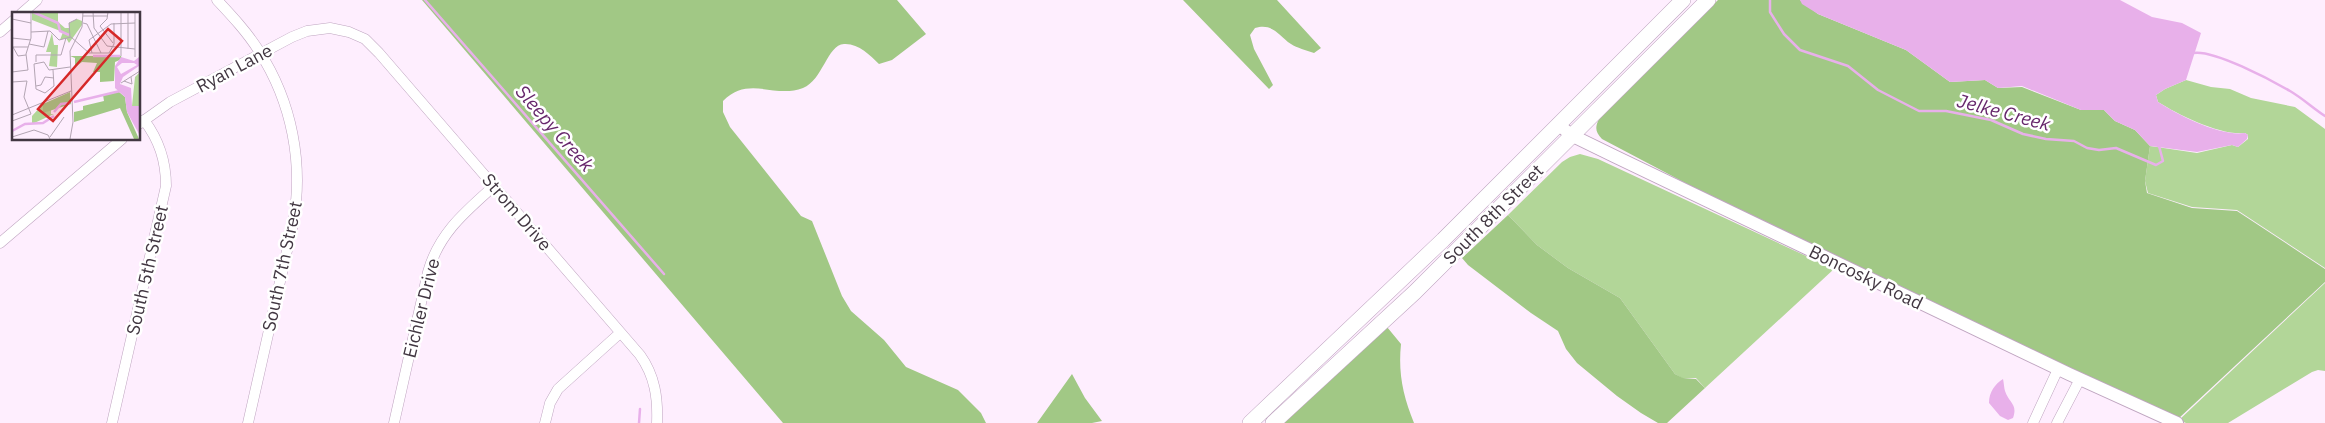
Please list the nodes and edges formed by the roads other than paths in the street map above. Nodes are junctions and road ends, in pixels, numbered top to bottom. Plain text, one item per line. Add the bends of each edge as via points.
1 (37, 0) edge
2 (218, 0) edge
3 (1683, 0) edge
4 (1708, 0) edge
5 (23, 12) edge
6 (12, 22) edge
7 (337, 28) joint
8 (0, 32) edge
9 (261, 53) junction
10 (141, 122) edge
11 (1558, 124) junction
12 (1571, 135) junction
13 (121, 140) edge
14 (494, 186) junction
15 (0, 243) edge
16 (620, 333) junction
17 (2058, 368) junction
18 (2080, 379) junction
19 (112, 423) edge
20 (248, 423) edge
21 (394, 423) edge
22 (545, 423) edge
23 (656, 423) edge
24 (1250, 423) edge
25 (1274, 423) edge
26 (2033, 423) edge
27 (2057, 423) edge
28 (2177, 423) edge

1 - 5 street
2 - 9 street, South 7th Street
3 - 11 main road, South 8th Street
4 - 12 main road, South 8th Street
6 - 8 street
7 - 9 street, Ryan Lane via 302,32
7 - 14 street, Strom Drive via 356,34 376,50
9 - 10 street, Ryan Lane via 170,102
9 - 20 street, South 7th Street via 288,114 298,180 293,224
10 - 19 street, South 5th Street via 153,133 161,150 166,186
11 - 12 street, Boncosky Road
11 - 24 main road, South 8th Street via 1443,240
12 - 17 street, Boncosky Road
12 - 25 main road, South 8th Street via 1415,292
13 - 15 street
14 - 16 street, Strom Drive
14 - 21 street, Eichler Drive via 455,221 435,250
16 - 22 street via 562,384 551,400
16 - 23 street, Strom Drive via 649,369 656,394
17 - 18 street, Boncosky Road
17 - 26 street
18 - 27 street
18 - 28 street, Boncosky Road

